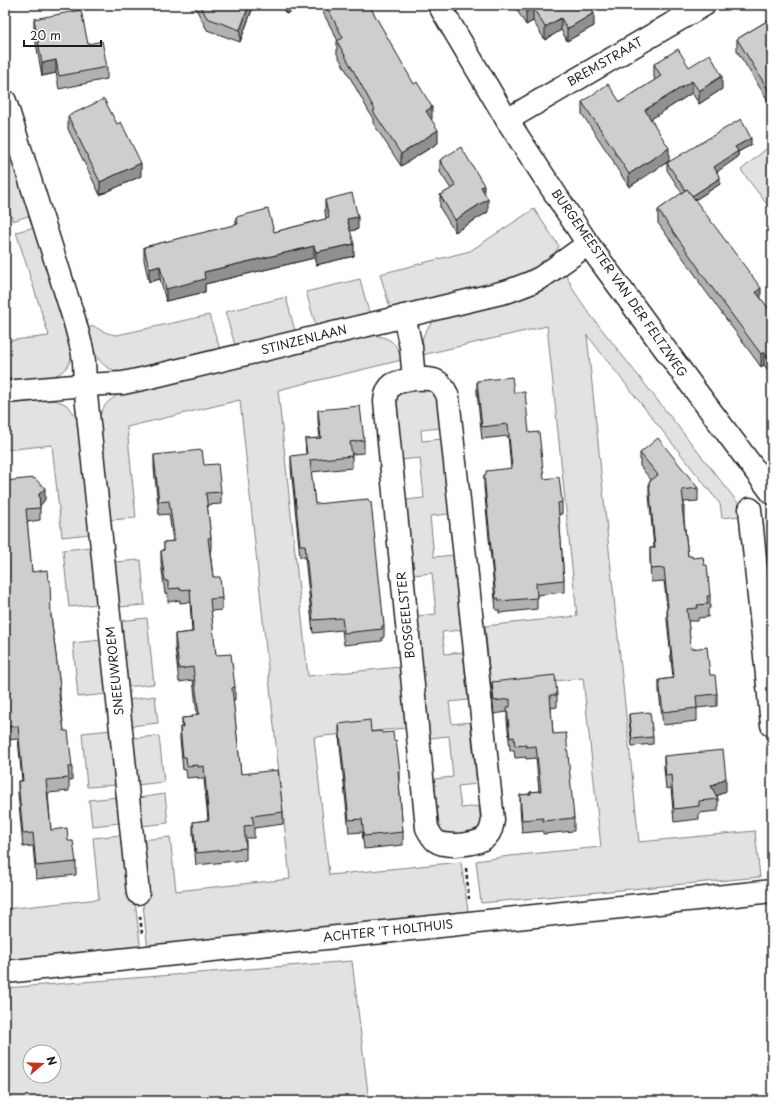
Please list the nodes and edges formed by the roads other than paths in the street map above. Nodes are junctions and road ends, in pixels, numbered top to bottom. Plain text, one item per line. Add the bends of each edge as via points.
1 (439, 5) edge
2 (704, 5) edge
3 (5, 101) edge
4 (507, 120) junction
5 (588, 244) junction
6 (404, 316) junction
7 (414, 379) junction
8 (85, 385) junction
9 (5, 392) edge
10 (772, 493) edge
11 (750, 509) dead end
12 (764, 551) edge
13 (772, 725) edge
14 (772, 891) edge
15 (138, 893) road end
16 (5, 972) edge

1 - 4 street, BURGEMEESTER VAN DER FELTZWEG
2 - 4 street, BREMSTRAAT
3 - 8 street, SNEEUWROEM via 79,336 84,358
4 - 5 street, BURGEMEESTER VAN DER FELTZWEG
5 - 6 street, STINZENLAAN via 554,270 530,284
5 - 10 street, BURGEMEESTER VAN DER FELTZWEG
6 - 7 street via 411,347
6 - 8 street, STINZENLAAN via 142,379
7 - 7 street, BOSGEELSTER via 393,383 385,394 385,401 427,828 436,841 443,844 463,844 481,841 488,836 492,829 492,804 448,397 441,384 435,380
8 - 9 street, STINZENLAAN
8 - 15 street, SNEEUWROEM
11 - 12 street
12 - 13 street
14 - 16 street, ACHTER 'T HOLTHUIS

